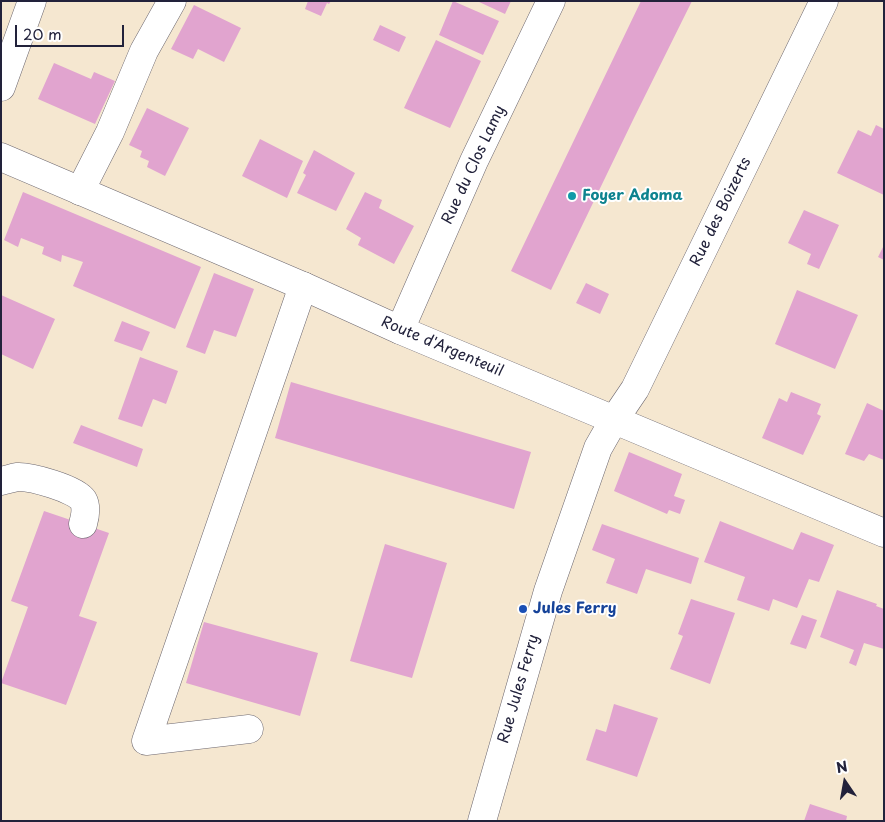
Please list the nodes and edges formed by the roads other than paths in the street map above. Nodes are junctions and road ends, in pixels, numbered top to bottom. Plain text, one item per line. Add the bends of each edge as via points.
1 (32, 1) edge
2 (172, 1) edge
3 (552, 1) edge
4 (824, 1) edge
5 (1, 87) edge
6 (1, 157) edge
7 (80, 191) junction
8 (302, 286) junction
9 (400, 330) junction
10 (614, 420) junction
11 (1, 481) edge
12 (83, 524) dead end
13 (884, 533) edge
14 (249, 729) dead end
15 (482, 821) edge

1 - 5 street
2 - 7 street via 144,51 110,132
3 - 9 street, Rue du Clos Lamy via 474,161
4 - 10 street, Rue des Boizerts via 634,389
6 - 7 street, Route d'Argenteuil
7 - 8 street, Route d'Argenteuil
8 - 9 street, Route d'Argenteuil
8 - 14 street via 146,741
9 - 10 street, Route d'Argenteuil
10 - 13 street, Route d'Argenteuil
10 - 15 street, Rue Jules Ferry via 598,448 548,591
11 - 12 street via 18,477 73,492 83,500 86,511

